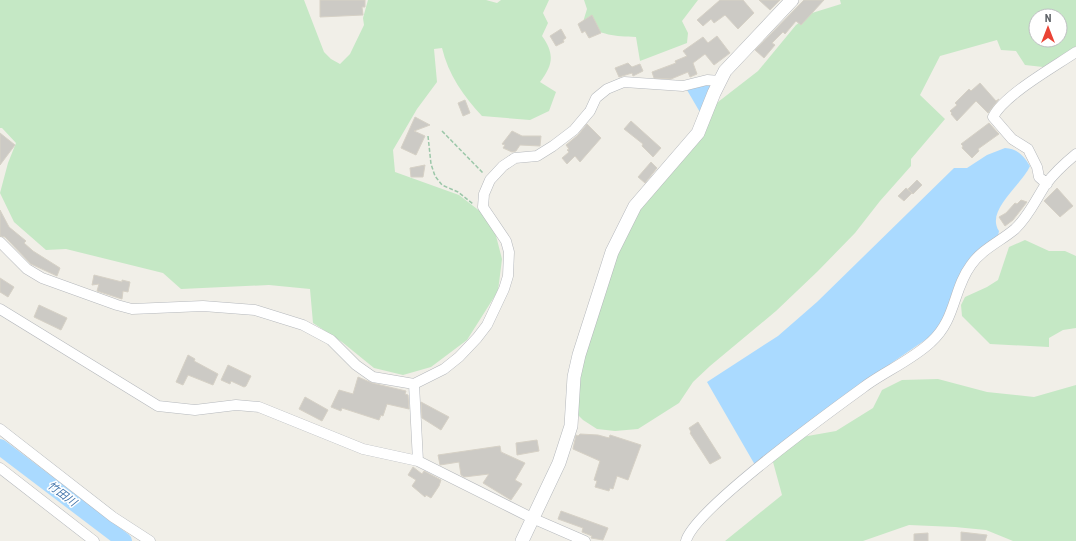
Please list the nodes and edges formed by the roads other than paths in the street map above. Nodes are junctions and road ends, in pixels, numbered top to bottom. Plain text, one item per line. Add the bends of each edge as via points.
1 (792, 0) edge
2 (1076, 52) edge
3 (720, 81) junction
4 (1076, 154) edge
5 (1047, 184) junction
6 (0, 242) edge
7 (0, 308) edge
8 (414, 384) junction
9 (0, 429) edge
10 (418, 461) junction
11 (0, 468) edge
12 (532, 518) junction
13 (94, 541) edge
14 (150, 541) edge
15 (522, 541) edge
16 (585, 541) edge
17 (686, 541) edge

1 - 3 street via 734,60
2 - 5 street via 1023,88 996,111 993,117 1012,139 1028,149 1039,177
3 - 8 street via 707,80 683,86 624,82 607,89 596,98 590,111 574,130 537,156 515,158 503,166 490,180 484,194 483,207 506,241 509,252 508,276 504,289 487,325 477,338 444,369
3 - 12 street via 698,133 635,206 612,252 579,355 574,377 572,426 559,463
4 - 5 street via 1062,165
5 - 17 street via 1026,217 1015,229 979,255 971,265 963,279 952,312 932,342 869,384 750,474 701,518 688,534
6 - 8 street via 27,269 42,278 117,305 132,309 203,306 255,310 303,325 331,340 356,365 373,377
7 - 10 street via 158,406 195,410 236,405 259,407 363,449
8 - 10 street
9 - 14 street via 113,517
10 - 12 street
11 - 13 street
12 - 15 street
12 - 16 street

